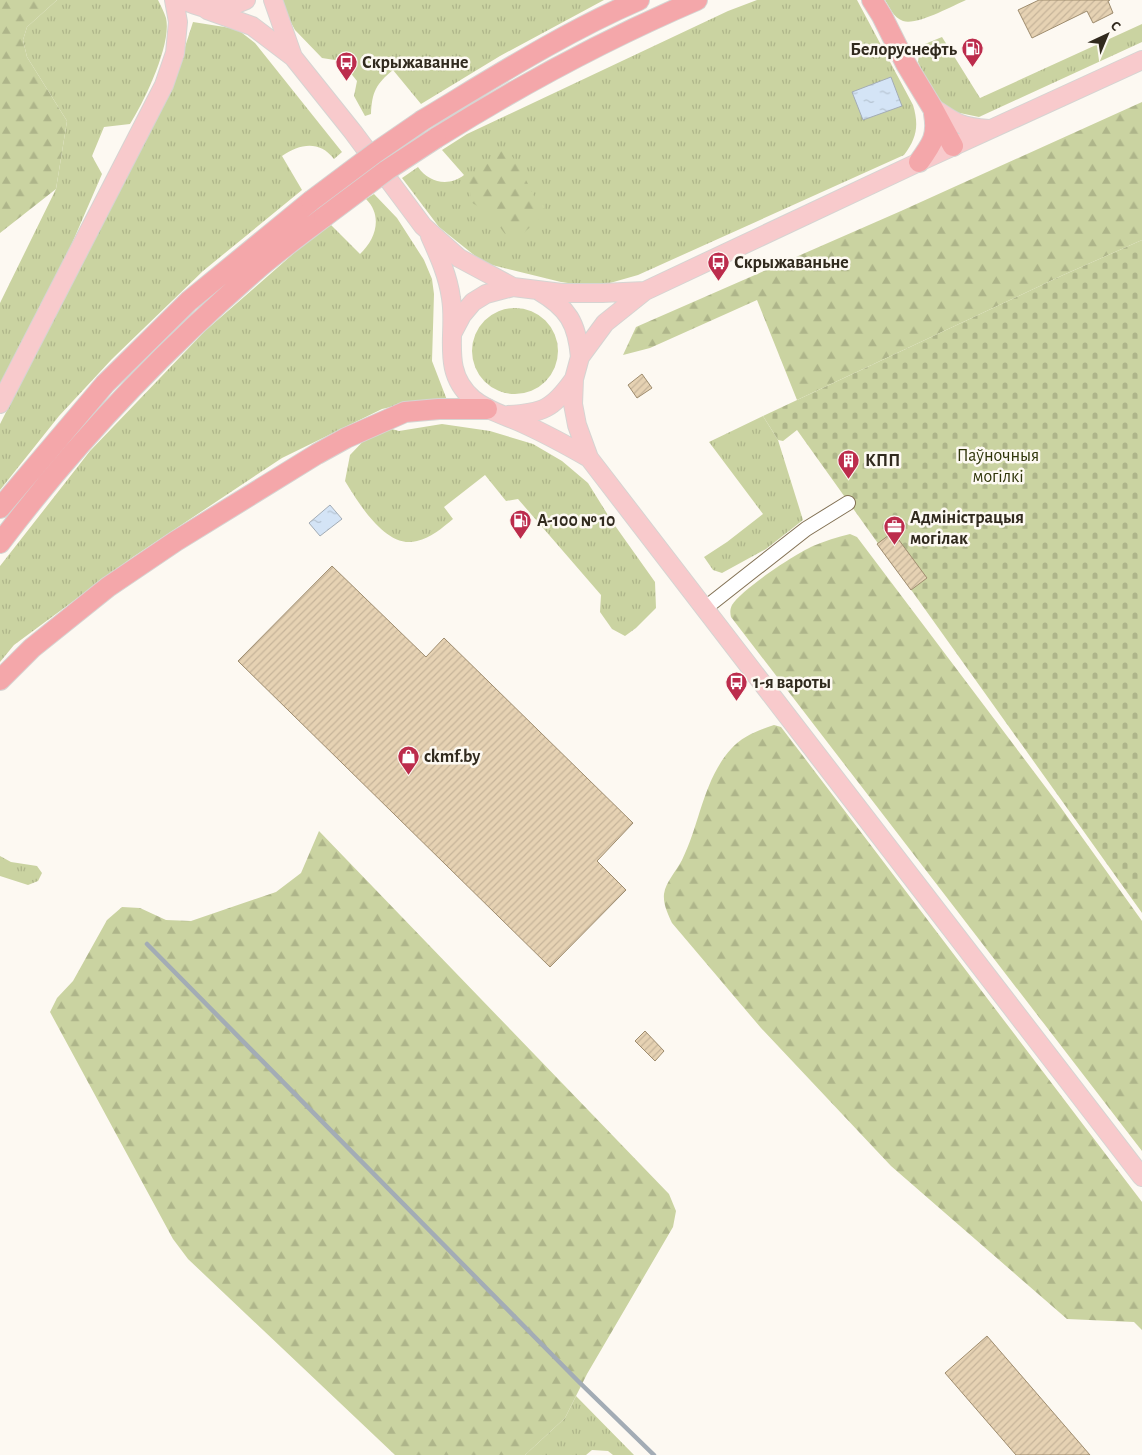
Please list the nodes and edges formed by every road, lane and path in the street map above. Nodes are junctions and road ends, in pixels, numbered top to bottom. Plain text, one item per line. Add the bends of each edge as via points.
1 (174, 0) edge
2 (183, 0) edge
3 (246, 0) edge
4 (273, 0) edge
5 (639, 0) edge
6 (697, 0) edge
7 (872, 0) edge
8 (207, 10) junction
9 (293, 57) junction
10 (1142, 60) edge
11 (932, 107) junction
12 (990, 129) junction
13 (953, 146) junction
14 (919, 162) junction
15 (428, 231) junction
16 (513, 287) junction
17 (534, 289) junction
18 (645, 291) junction
19 (452, 335) junction
20 (580, 357) junction
21 (574, 379) junction
22 (0, 404) edge
23 (496, 412) junction
24 (589, 458) junction
25 (848, 503) dead end
26 (0, 508) edge
27 (0, 543) edge
28 (704, 609) junction
29 (0, 680) edge
30 (1142, 1178) edge

1 - 22 main road via 178,22 175,53 164,85
2 - 8 main road
3 - 8 main road via 227,8
4 - 9 main road
5 - 26 highway, bridge via 520,62 423,120 311,200 161,328 105,384
6 - 27 highway, bridge via 494,101 387,170 262,264 201,319 108,413
7 - 11 highway
8 - 9 main road via 252,26
9 - 15 main road
10 - 12 main road
11 - 12 main road via 967,127
11 - 13 highway
11 - 14 highway via 936,127 932,144
12 - 13 main road
13 - 14 main road
14 - 18 main road
15 - 16 main road via 459,258
15 - 19 main road via 443,264 452,299
16 - 17 main road
16 - 19 main road via 486,294 473,302
17 - 18 main road via 562,293
17 - 20 main road via 567,313 578,337
18 - 20 main road via 605,323
19 - 23 main road via 451,361 459,382 472,398
20 - 21 main road
21 - 23 main road via 551,405 532,413
21 - 24 main road via 573,404 577,426
23 - 24 main road
23 - 29 highway via 439,409 405,412 346,438 176,541 108,588 32,648
24 - 28 main road
25 - 28 street via 806,530
28 - 30 main road

